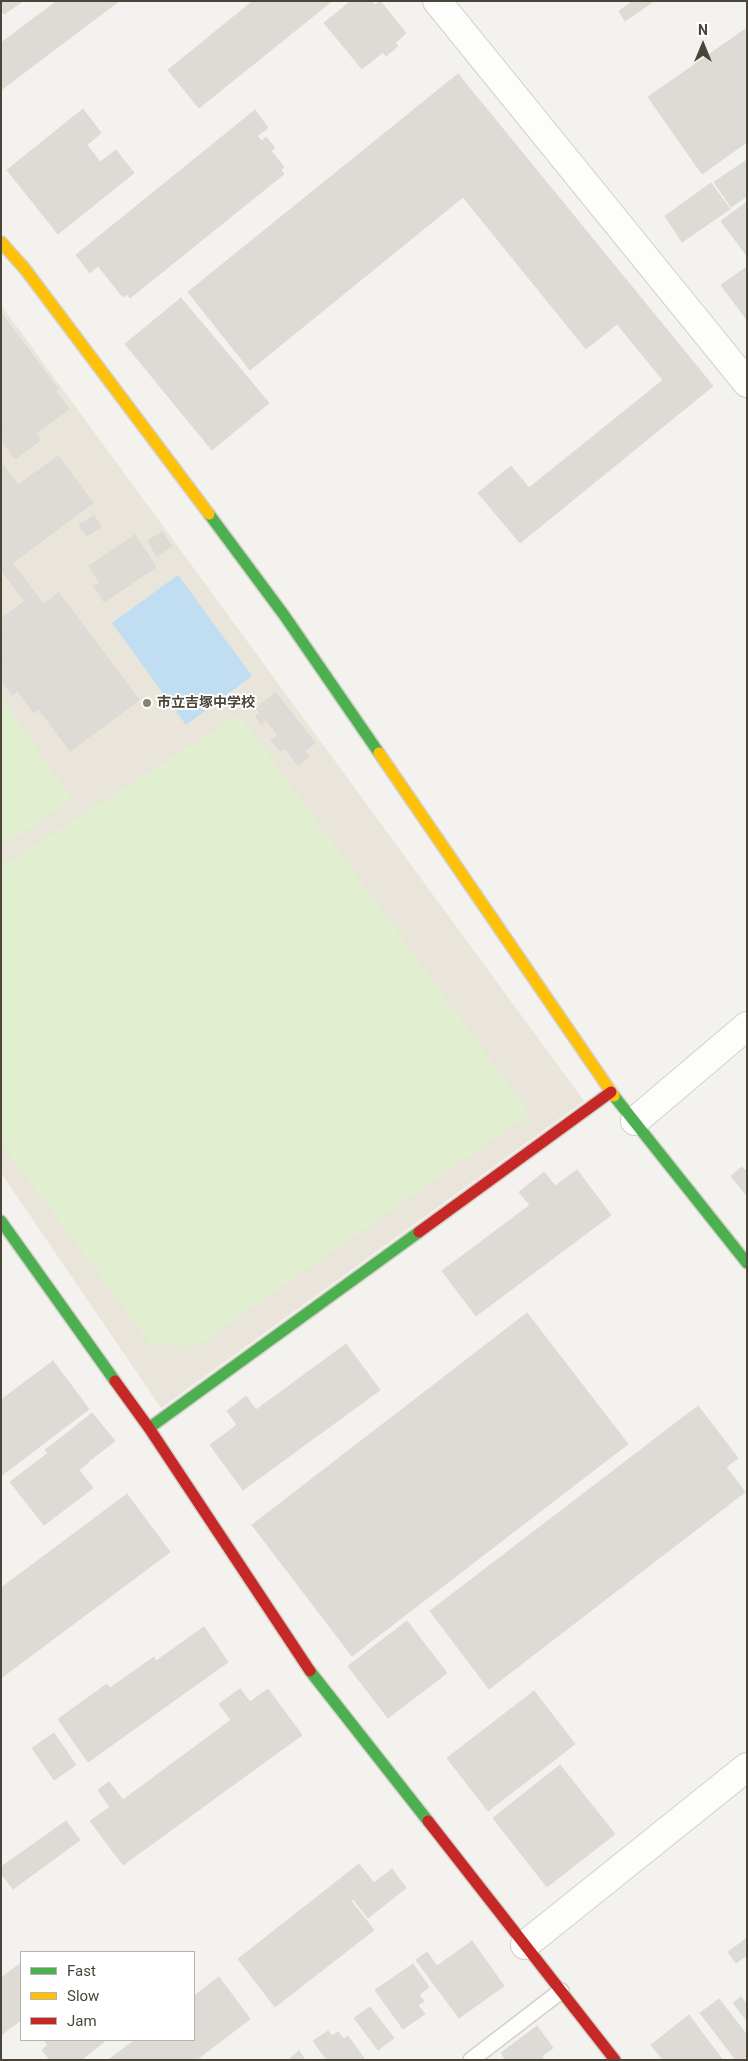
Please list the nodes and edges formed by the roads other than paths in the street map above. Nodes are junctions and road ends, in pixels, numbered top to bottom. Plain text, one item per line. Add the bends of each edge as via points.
1 (437, 1) edge
2 (1, 242) edge
3 (747, 383) edge
4 (747, 1026) edge
5 (611, 1092) junction
6 (635, 1121) junction
7 (1, 1221) edge
8 (747, 1263) edge
9 (150, 1428) junction
10 (747, 1767) edge
11 (525, 1945) junction
12 (561, 1991) junction
13 (471, 2060) edge
14 (615, 2060) edge

1 - 3 street
2 - 5 street via 25,269 284,615
4 - 6 street
5 - 6 street
5 - 9 street
6 - 8 street
7 - 9 street
9 - 11 street via 301,1660
10 - 11 street
11 - 12 street
12 - 13 lane
12 - 14 street

